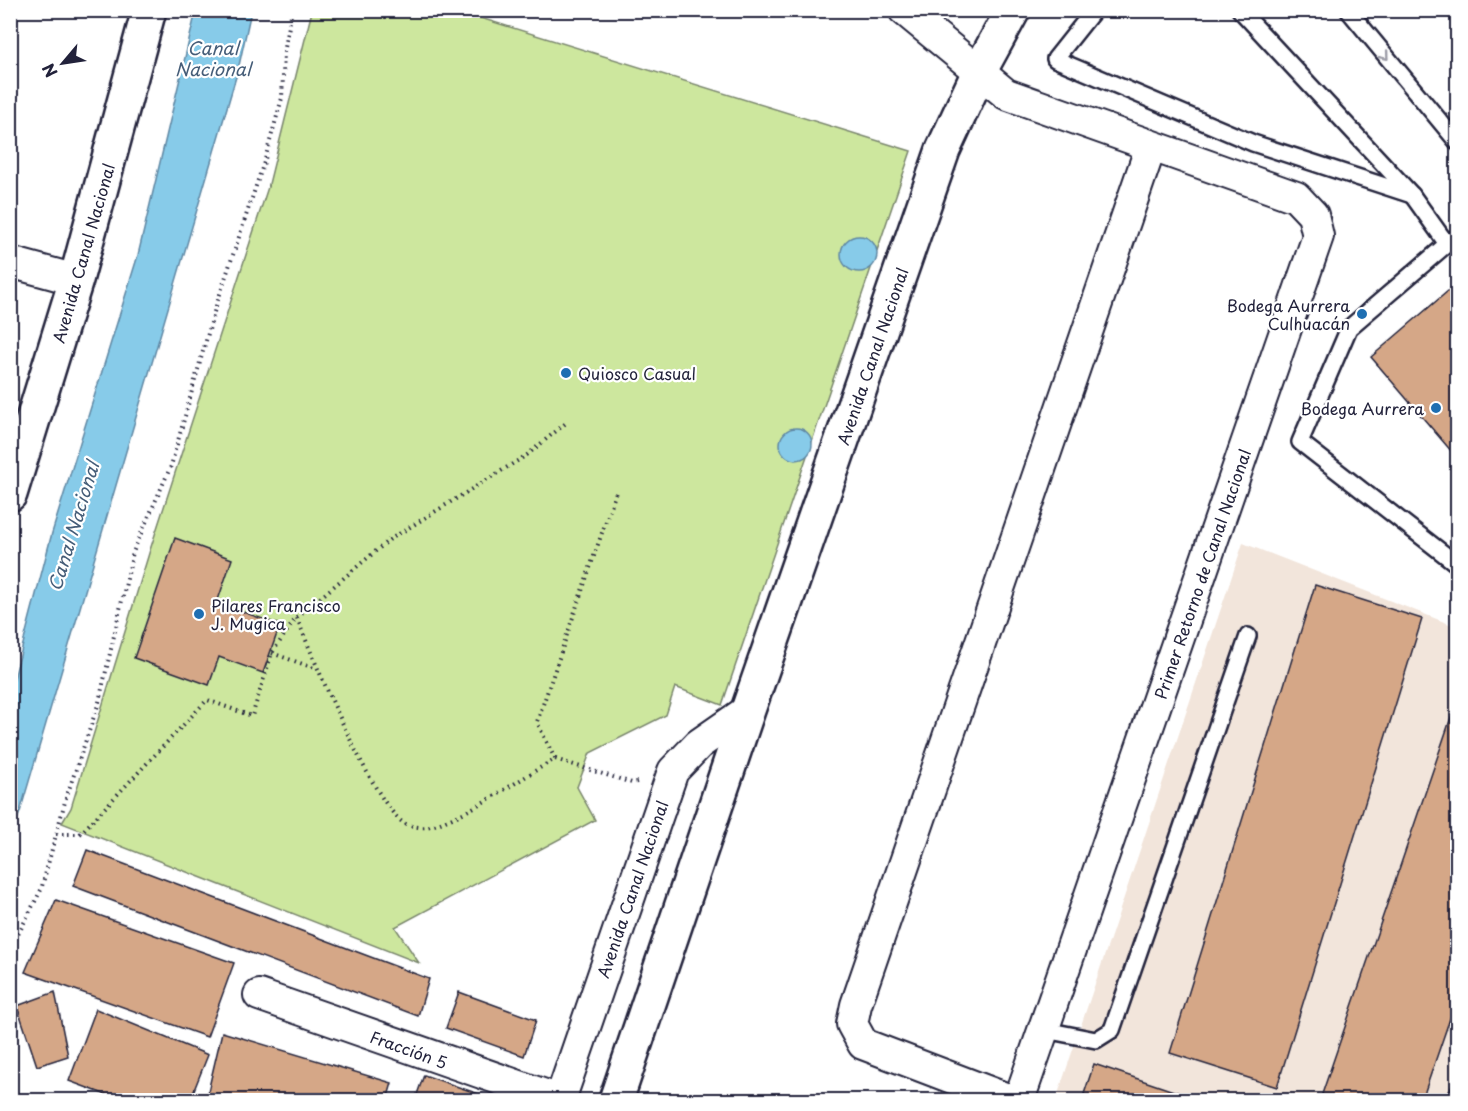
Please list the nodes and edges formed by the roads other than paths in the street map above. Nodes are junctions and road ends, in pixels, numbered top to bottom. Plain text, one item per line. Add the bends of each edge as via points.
1 (148, 10) edge
2 (904, 10) edge
3 (1013, 10) edge
4 (1094, 10) edge
5 (1240, 10) edge
6 (1348, 10) edge
7 (978, 74) junction
8 (1458, 143) edge
9 (1151, 146) junction
10 (1412, 195) junction
11 (1452, 240) edge
12 (10, 262) edge
13 (76, 280) junction
14 (10, 494) edge
15 (1458, 565) edge
16 (1248, 636) dead end
17 (748, 710) junction
18 (259, 995) dead end
19 (1045, 1029) junction
20 (559, 1101) edge
21 (616, 1101) edge
22 (1010, 1101) edge
23 (1019, 1101) edge

1 - 13 street, Avenida Canal Nacional
2 - 7 street, Primer Retorno de Canal Nacional
3 - 7 street, Avenida Canal Nacional
4 - 10 lane via 1055,59 1252,143
5 - 10 lane
6 -> 8 lane
7 - 9 street, Primer Retorno de Canal Nacional via 1006,94
7 - 17 street, Avenida Canal Nacional via 943,150
9 - 19 street, Primer Retorno de Canal Nacional via 1296,197 1313,215 1318,236
9 - 22 street via 852,1024 863,1044
10 - 11 lane
11 - 15 lane via 1349,328 1300,442
12 - 13 street
13 - 14 street, Avenida Canal Nacional
16 - 19 lane via 1112,1030 1096,1040
17 - 20 street, Avenida Canal Nacional via 699,744 673,771
17 - 21 street, Avenida Canal Nacional
18 - 20 street, Fracción 5
19 - 23 street, Primer Retorno de Canal Nacional

